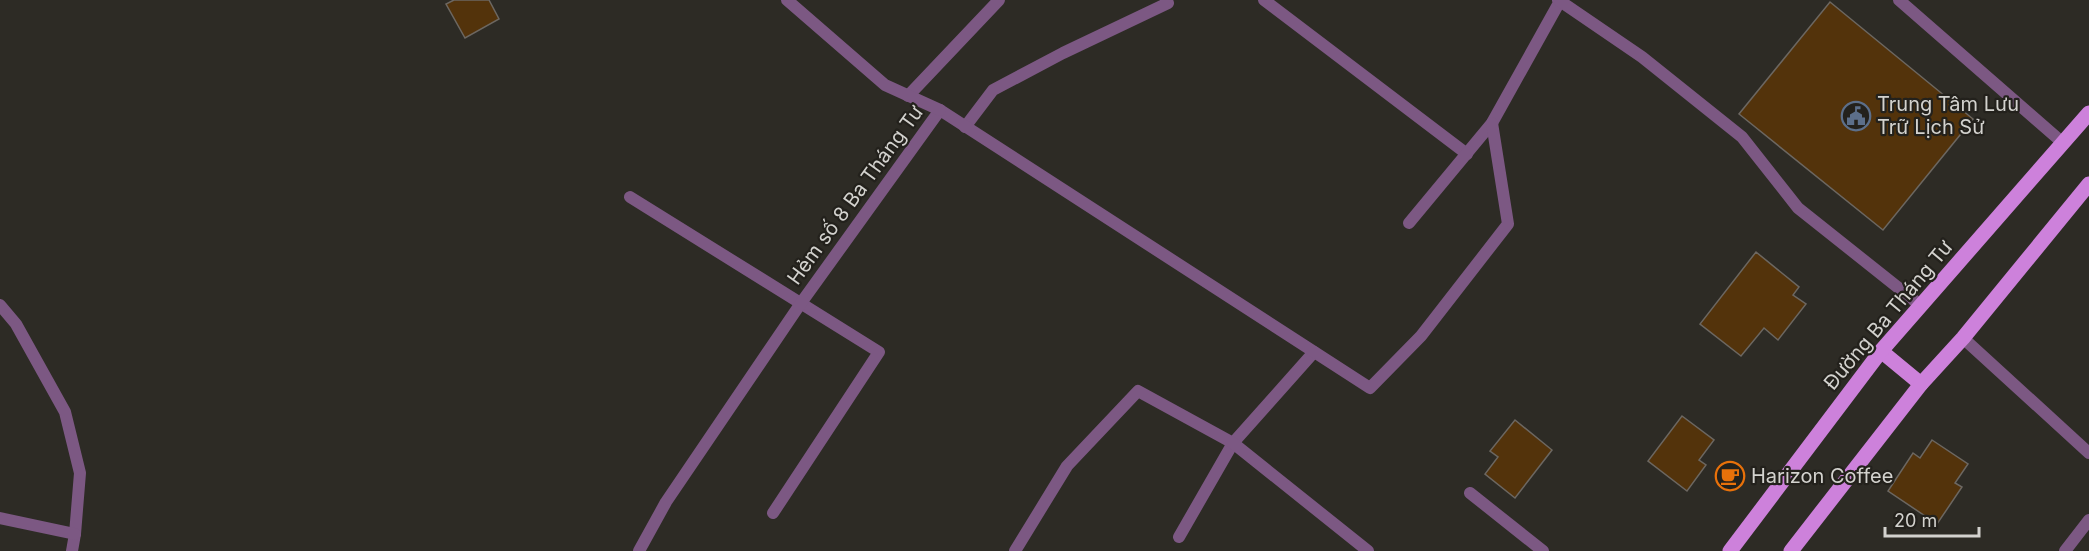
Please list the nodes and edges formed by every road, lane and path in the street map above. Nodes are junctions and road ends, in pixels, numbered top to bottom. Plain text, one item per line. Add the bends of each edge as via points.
1 (787, 0) edge
2 (999, 0) edge
3 (1264, 0) edge
4 (1559, 0) edge
5 (1899, 0) edge
6 (1168, 3) dead end
7 (908, 96) junction
8 (940, 110) junction
9 (2089, 113) edge
10 (1492, 123) junction
11 (965, 126) junction
12 (2063, 143) junction
13 (1467, 154) junction
14 (2089, 184) edge
15 (630, 197) dead end
16 (1409, 223) dead end
17 (801, 303) junction
18 (0, 305) edge
19 (1920, 306) junction
20 (1963, 338) junction
21 (1881, 351) junction
22 (1314, 352) junction
23 (1921, 384) junction
24 (1233, 443) junction
25 (2089, 453) edge
26 (1470, 493) dead end
27 (773, 513) dead end
28 (0, 518) edge
29 (2089, 520) edge
30 (75, 534) junction
31 (1179, 537) dead end
32 (72, 551) edge
33 (639, 551) edge
34 (1015, 551) edge
35 (1368, 551) edge
36 (1543, 551) edge
37 (1730, 551) edge
38 (1791, 551) edge
39 (2065, 551) edge

1 - 7 street via 885,85
2 - 7 street
3 - 13 street
4 - 10 street
4 - 19 street via 1642,57 1742,137 1798,208
5 - 12 street
6 - 11 street via 993,90
7 - 8 street
8 - 11 street
8 - 17 street, Hẻm số 8 Ba Tháng Tư
9 - 12 main road, Đường Ba Tháng Tư
10 - 13 street
10 - 22 street via 1508,224 1421,336 1370,388
11 - 22 street
12 - 19 main road, Đường Ba Tháng Tư
13 - 16 street
14 - 20 main road
15 - 17 street
17 - 27 street via 879,352
17 - 33 street, Hẻm số 8 Ba Tháng Tư via 666,502
18 - 30 street via 16,324 65,412 80,473
19 - 21 main road, Đường Ba Tháng Tư
20 - 23 main road
20 - 25 street
21 - 23 main road
21 - 37 main road, Đường Ba Tháng Tư
22 - 24 street
23 - 38 main road
24 - 31 street
24 - 34 street via 1138,391 1067,466
24 - 35 street
26 - 36 street
28 - 30 street
29 - 39 street
30 - 32 street

